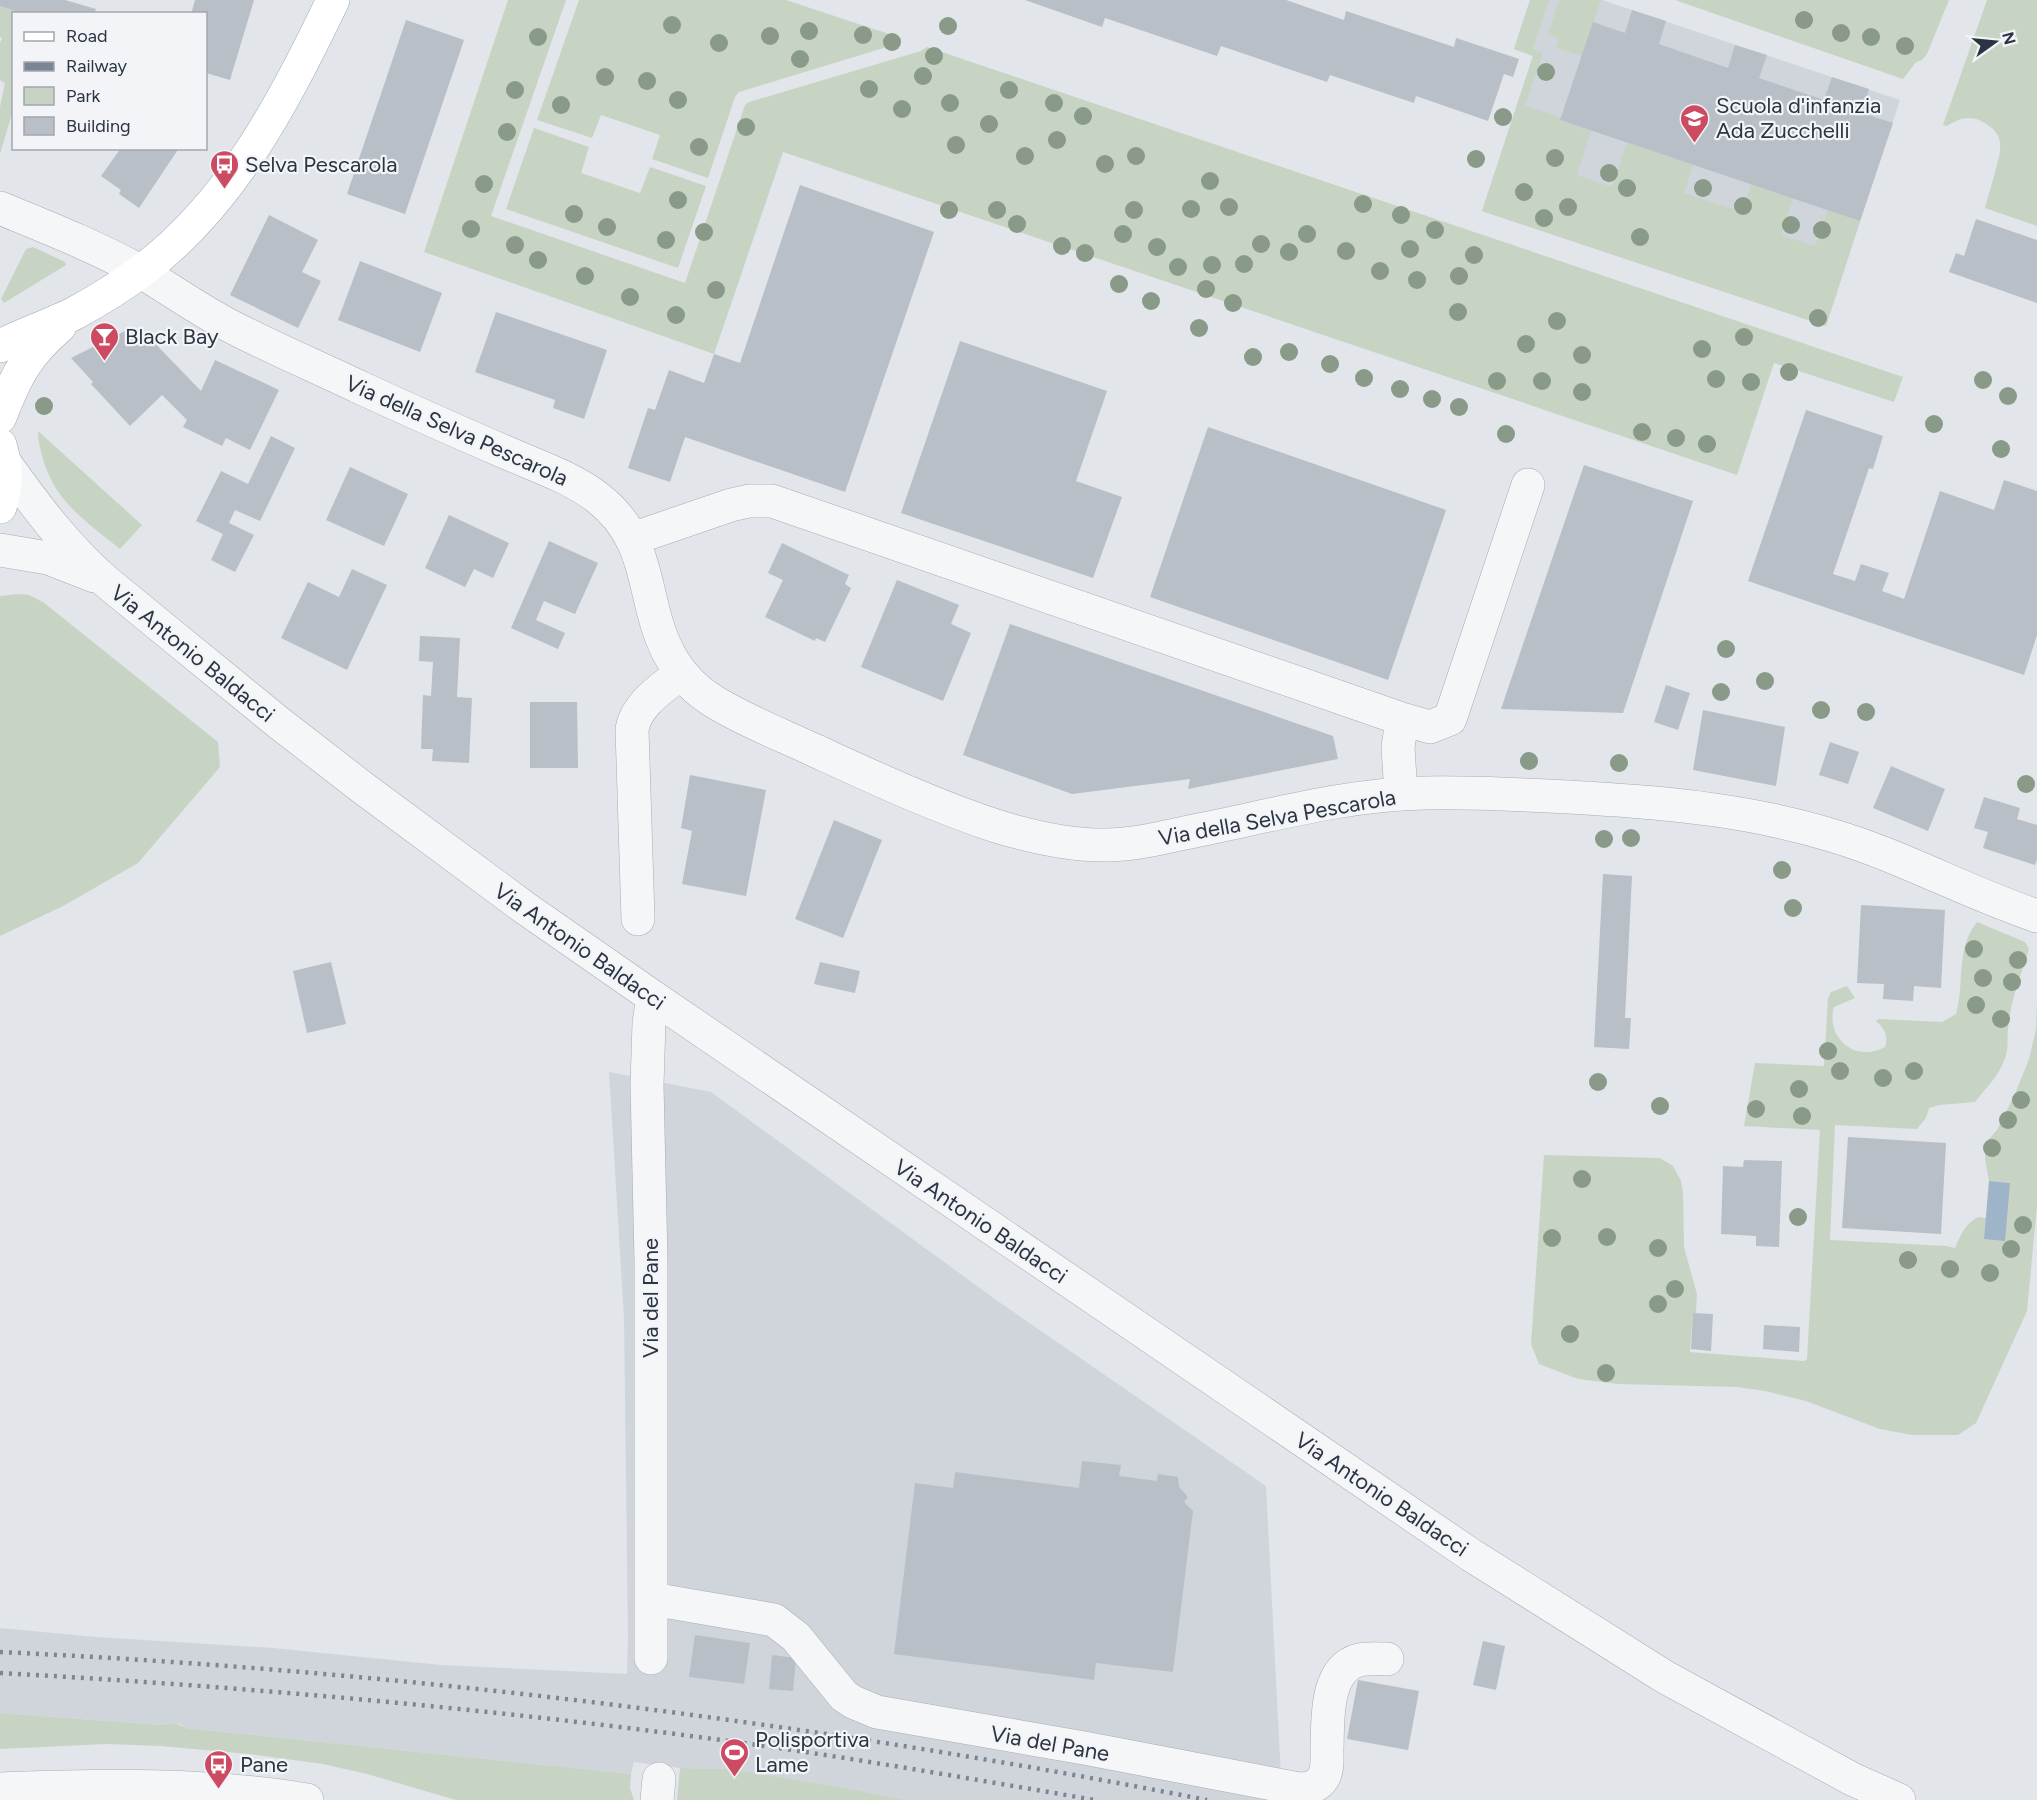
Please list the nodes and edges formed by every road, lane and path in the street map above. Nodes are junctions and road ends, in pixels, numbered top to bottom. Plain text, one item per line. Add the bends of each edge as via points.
1 (333, 0) edge
2 (10, 212) edge
3 (141, 272) junction
4 (74, 313) junction
5 (0, 346) edge
6 (0, 417) edge
7 (3, 454) edge
8 (1528, 485) dead end
9 (0, 507) edge
10 (632, 539) junction
11 (0, 550) edge
12 (104, 580) junction
13 (681, 672) junction
14 (1401, 719) junction
15 (1401, 794) junction
16 (2037, 916) edge
17 (638, 919) dead end
18 (652, 997) junction
19 (652, 1599) junction
20 (651, 1658) dead end
21 (1387, 1659) dead end
22 (0, 1789) edge
23 (307, 1800) edge
24 (1899, 1800) edge

1 - 3 main road via 289,88 224,189 188,230
2 - 3 street, Via della Selva Pescarola
3 - 4 main road
3 - 10 street, Via della Selva Pescarola via 234,328 579,485 606,505
4 - 5 main road
4 - 6 main road via 26,360
7 - 9 main road via 5,492
7 - 12 street, Via Antonio Baldacci via 21,486
8 - 14 street via 1450,719 1430,727
10 - 13 street, Via della Selva Pescarola via 662,638
10 - 14 street via 731,505 772,501
11 - 12 street, Via Antonio Baldacci via 48,558
12 - 18 street, Via Antonio Baldacci via 363,788
13 - 15 street, Via della Selva Pescarola via 710,699 739,716 869,775 993,825 1056,840 1124,844 1343,801
13 - 17 street via 642,706 632,729
14 - 15 street
15 - 16 street, Via della Selva Pescarola via 1644,801 1758,816 1900,858
18 - 19 street, Via del Pane via 647,1074
18 - 24 street, Via Antonio Baldacci via 1471,1555 1665,1677 1852,1779
19 - 20 street, Via del Pane
19 - 21 street, Via del Pane via 774,1620 796,1637 844,1696 877,1712 1299,1789 1318,1784 1326,1772 1329,1703 1342,1670 1360,1660
22 - 23 street via 145,1786 251,1792

